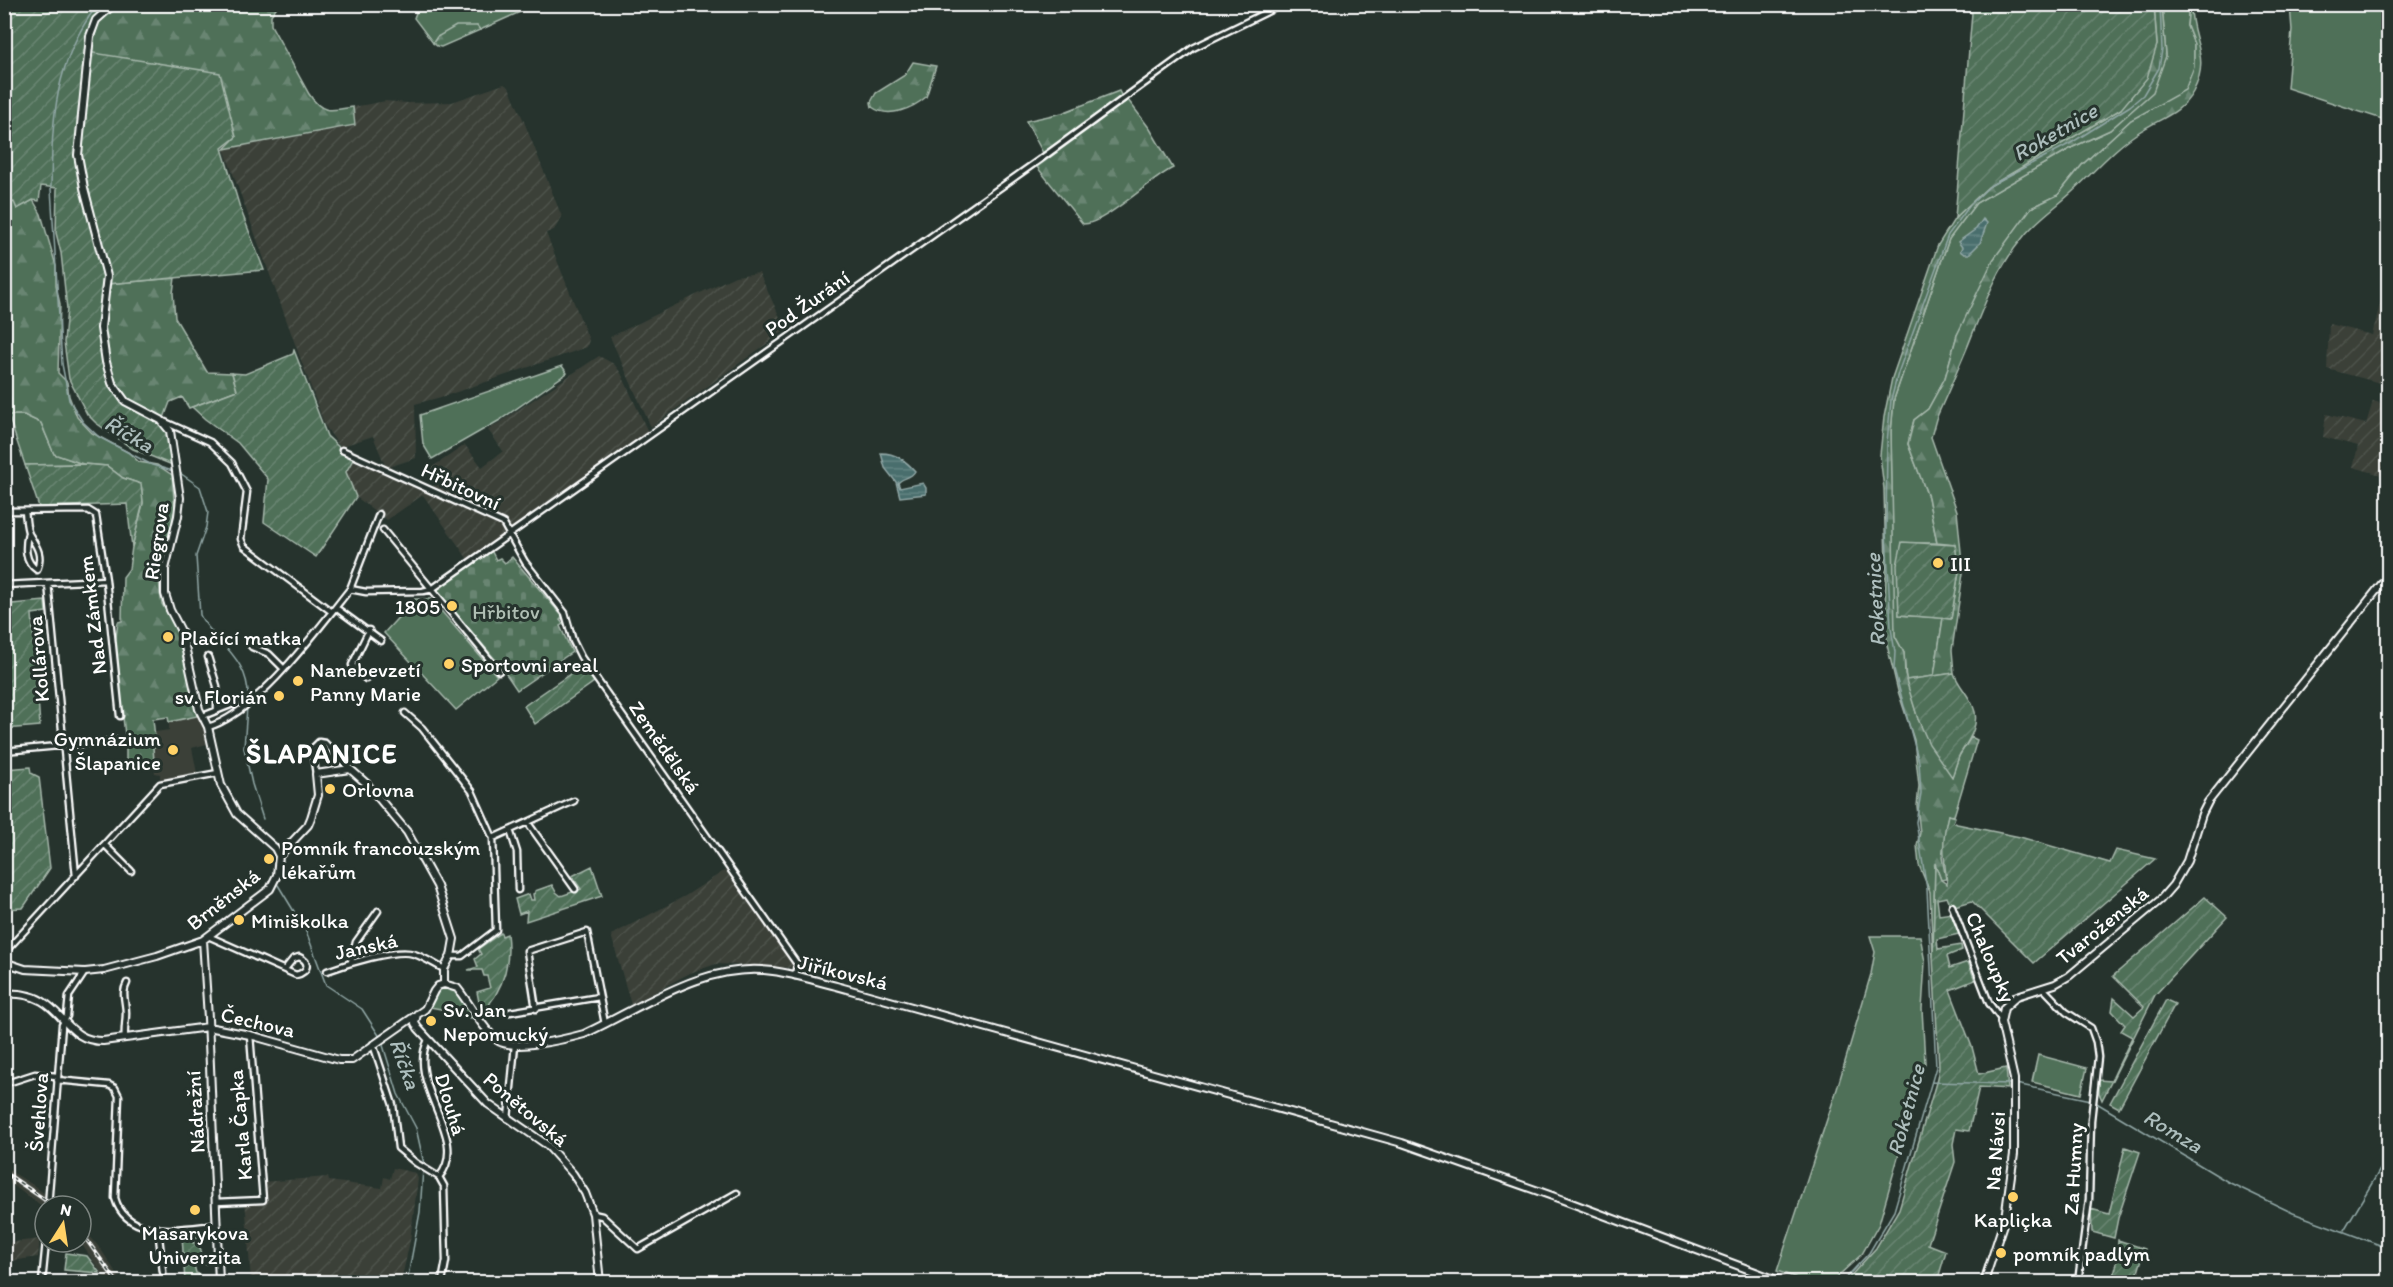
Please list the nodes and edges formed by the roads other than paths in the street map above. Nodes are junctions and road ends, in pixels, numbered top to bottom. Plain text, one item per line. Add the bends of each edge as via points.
1 (114, 4) edge
2 (1283, 4) edge
3 (161, 420) junction
4 (342, 450) dead end
5 (4, 511) edge
6 (25, 511) junction
7 (379, 514) dead end
8 (382, 530) dead end
9 (28, 533) junction
10 (508, 535) junction
11 (37, 570) junction
12 (2388, 576) edge
13 (106, 580) junction
14 (38, 583) junction
15 (48, 583) junction
16 (4, 585) edge
17 (350, 589) junction
18 (432, 589) junction
19 (334, 610) junction
20 (369, 630) junction
21 (381, 641) dead end
22 (248, 642) dead end
23 (208, 657) dead end
24 (284, 668) junction
25 (499, 671) dead end
26 (366, 679) dead end
27 (238, 702) dead end
28 (217, 710) junction
29 (405, 713) dead end
30 (120, 716) dead end
31 (203, 716) junction
32 (208, 728) junction
33 (124, 740) dead end
34 (63, 745) junction
35 (4, 751) edge
36 (350, 769) junction
37 (218, 773) junction
38 (316, 774) junction
39 (574, 801) dead end
40 (528, 823) junction
41 (510, 830) junction
42 (493, 838) junction
43 (105, 845) junction
44 (279, 856) junction
45 (131, 871) dead end
46 (76, 876) junction
47 (575, 889) dead end
48 (518, 890) dead end
49 (1952, 906) dead end
50 (378, 911) dead end
51 (205, 938) junction
52 (4, 953) edge
53 (452, 956) junction
54 (4, 962) edge
55 (351, 962) junction
56 (285, 969) junction
57 (444, 969) junction
58 (327, 971) dead end
59 (85, 972) junction
60 (795, 976) junction
61 (127, 983) dead end
62 (444, 984) junction
63 (2043, 988) junction
64 (4, 993) edge
65 (599, 997) junction
66 (536, 1008) junction
67 (510, 1012) dead end
68 (417, 1014) junction
69 (2001, 1019) junction
70 (64, 1021) junction
71 (605, 1024) junction
72 (208, 1027) junction
73 (396, 1028) junction
74 (423, 1034) junction
75 (250, 1035) junction
76 (126, 1038) junction
77 (428, 1040) junction
78 (375, 1043) junction
79 (515, 1045) junction
80 (57, 1078) junction
81 (4, 1084) edge
82 (508, 1119) junction
83 (440, 1177) junction
84 (737, 1193) dead end
85 (49, 1194) edge
86 (216, 1202) junction
87 (593, 1214) junction
88 (217, 1225) junction
89 (158, 1228) junction
90 (45, 1254) edge
91 (163, 1272) dead end
92 (42, 1282) edge
93 (219, 1282) edge
94 (442, 1282) edge
95 (600, 1282) edge
96 (1782, 1282) edge
97 (1984, 1282) edge
98 (2078, 1282) edge

1 - 3 street via 92,27 87,46 78,155 107,276 101,328 112,383 125,401
2 - 10 street, Pod Žurání via 1193,48
3 - 19 street via 198,435 227,456 247,492 241,539 244,546
3 - 31 street, Riegrova via 170,430 180,498 165,569 165,594 182,633
4 - 10 street, Hřbitovní via 503,523
5 - 6 street
6 - 9 street
6 - 13 street, Nad Zámkem via 93,512
7 - 17 street
8 - 18 street
9 - 11 street via 39,551
9 - 11 street via 26,555
10 - 18 street, Hřbitovní
10 - 60 street, Zemědělská via 565,613 581,657 797,964
11 - 14 street
12 - 63 street, Tvaroženská via 2208,802 2187,861 2165,895 2069,976
13 - 15 street
13 - 30 street, Nad Zámkem
14 - 15 street
14 - 16 street
15 - 34 street, Kollárova
17 - 18 street
17 - 19 street
18 - 25 street
19 - 20 street
19 - 24 street
20 - 21 street
20 - 26 street via 352,665
22 - 24 street
23 - 28 street via 217,686
24 - 32 street via 251,701
27 - 28 street
28 - 31 street
29 - 42 street via 422,728 472,791
31 - 32 street, Riegrova
32 - 37 street, Riegrova
33 - 34 street
34 - 35 street
34 - 46 street, Kollárova
36 - 38 street
36 - 38 street via 325,743 319,742 312,749
36 - 53 street via 367,784 415,844 437,886 454,945
37 - 43 street via 160,784
37 - 44 street, Riegrova via 237,814
38 - 44 street, Brněnská via 318,795 308,825
39 - 40 street
40 - 41 street
40 - 47 street
41 - 42 street
41 - 48 street via 517,852
42 - 53 street via 496,930 462,956
43 - 45 street
43 - 46 street
44 - 51 street, Brněnská via 277,875 270,889
46 - 52 street
49 - 69 street, Chaloupky via 1989,1003
50 - 55 street via 357,942
51 - 56 street
51 - 59 street, Brněnská via 157,956
51 - 72 street, Nádražní
53 - 57 street
54 - 59 street, Brněnská via 25,969
55 - 57 street, Janská via 404,953
55 - 58 street, Janská
56 - 56 street via 296,975 304,973 307,964 299,957
57 - 62 street
59 - 70 street via 69,996
60 - 71 street, Jiříkovská via 772,971 717,973
60 - 96 street, Jiříkovská via 1402,1143
61 - 76 street via 123,997
62 - 68 street, Čechova via 438,986 430,1003
62 - 79 street via 457,988 499,1042
63 - 69 street, Tvaroženská via 2017,996 2006,1005
63 - 98 street, Za Humny via 2066,1012 2091,1028 2098,1057 2089,1199
64 - 70 street, Čechova via 43,1001
65 - 66 street
65 - 66 street via 587,932 527,951
65 - 71 street
66 - 67 street
68 - 73 street, Čechova
68 - 74 street via 415,1023
69 - 97 street, Na Návsi via 2014,1079 2014,1154 2005,1218
70 - 76 street, Čechova via 89,1040
70 - 80 street, Švehlova
71 - 79 street, Jiříkovská via 569,1038
72 - 75 street, Čechova
72 - 76 street, Čechova
72 - 86 street, Nádražní
73 - 74 street via 411,1027
73 - 78 street, Čechova
74 - 77 street, Ponětovská
75 - 78 street, Čechova via 339,1060 352,1060
75 - 86 street, Karla Čapka via 263,1200
77 - 82 street, Ponětovská via 488,1104
77 - 83 street, Dlouhá via 423,1054 424,1075 446,1136 447,1168
78 - 83 street via 393,1105 399,1148
79 - 82 street
80 - 81 street via 35,1074
80 - 85 street, Švehlova
80 - 89 street via 115,1088 119,1096 115,1198 125,1217 136,1225
82 - 87 street, Ponětovská via 561,1158 579,1183
83 - 94 street via 444,1186 446,1261
84 - 87 street via 638,1249 602,1216
86 - 88 street, Nádražní
87 - 95 street, Ponětovská
88 - 89 street
88 - 93 street, Nádražní
89 - 91 street
90 - 92 street

